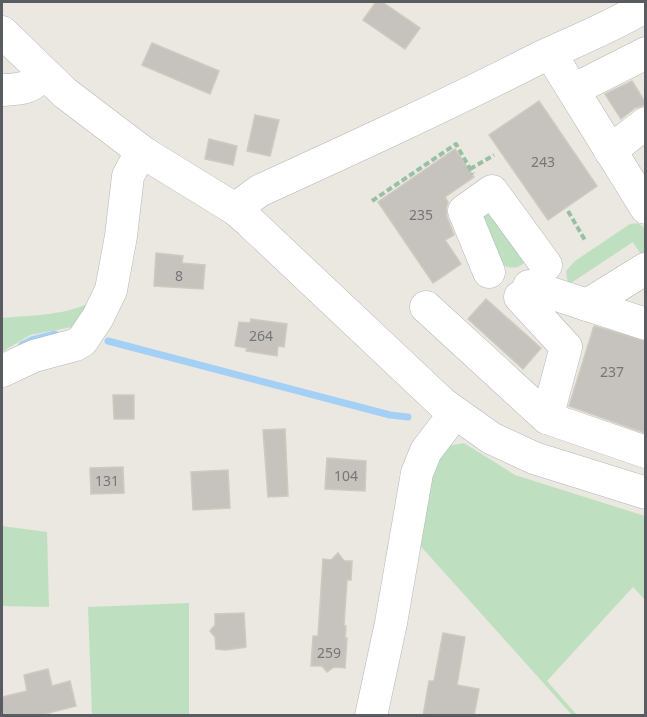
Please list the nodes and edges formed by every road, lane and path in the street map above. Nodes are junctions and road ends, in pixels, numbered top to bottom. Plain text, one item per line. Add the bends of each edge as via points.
1 (645, 6) edge
2 (2, 32) edge
3 (550, 53) junction
4 (645, 53) edge
5 (44, 74) junction
6 (2, 90) edge
7 (573, 90) junction
8 (645, 123) edge
9 (610, 151) junction
10 (144, 153) junction
11 (494, 155) dead end
12 (471, 169) junction
13 (486, 196) junction
14 (372, 201) dead end
15 (645, 208) edge
16 (235, 209) junction
17 (568, 212) dead end
18 (586, 242) dead end
19 (645, 269) edge
20 (489, 272) dead end
21 (532, 283) junction
22 (586, 305) junction
23 (426, 307) dead end
24 (645, 324) edge
25 (2, 371) edge
26 (455, 413) junction
27 (547, 418) junction
28 (645, 452) edge
29 (645, 493) edge
30 (371, 716) edge

1 - 3 street
2 - 5 street
3 - 7 street
3 - 16 street via 259,192
4 - 7 street
5 - 6 street via 34,85
5 - 10 street
7 - 9 street
8 - 9 street
9 - 15 street
10 - 16 street
10 - 25 street via 128,176 111,290 98,317 75,345 34,356
11 - 12 path
12 - 13 path
12 - 14 path via 456,144
13 - 20 street via 464,211
13 - 21 street via 492,192
16 - 26 street
17 - 18 path
19 - 22 street
21 - 22 street
21 - 27 street via 566,346
22 - 24 street
23 - 27 street
26 - 29 street via 517,451
26 - 30 street via 426,451 417,473
27 - 28 street

